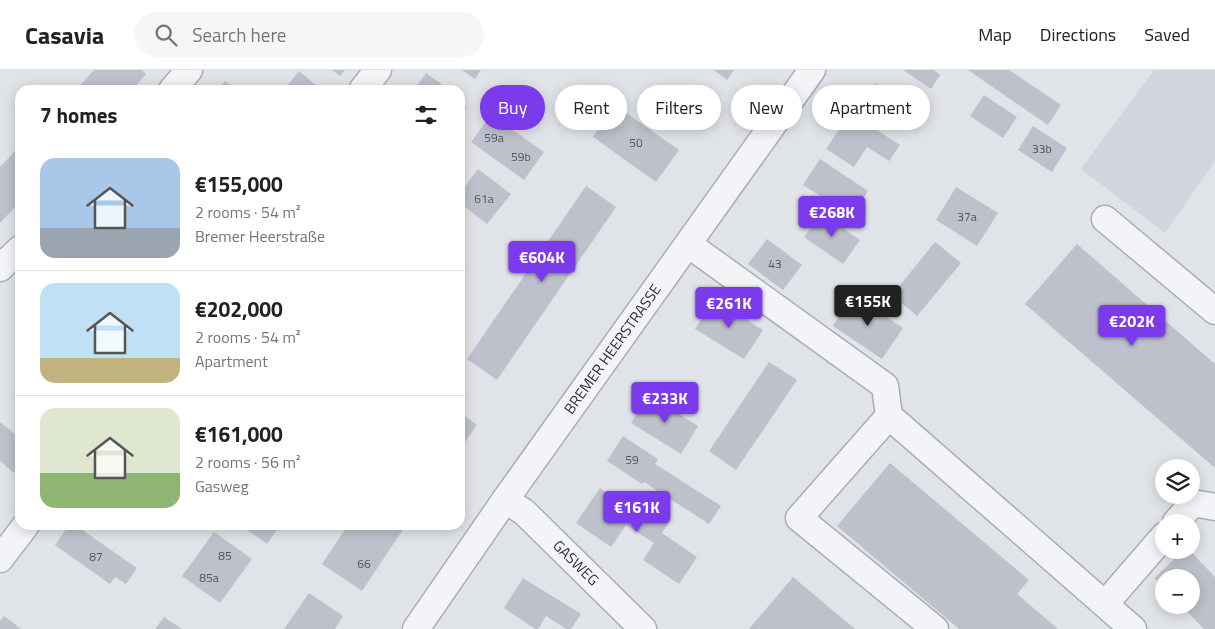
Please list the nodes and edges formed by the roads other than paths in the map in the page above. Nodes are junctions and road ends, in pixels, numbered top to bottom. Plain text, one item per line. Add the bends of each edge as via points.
1 (189, 70) edge
2 (378, 70) edge
3 (812, 70) edge
4 (176, 85) edge
5 (366, 85) edge
6 (1105, 220) dead end
7 (688, 244) junction
8 (15, 254) edge
9 (0, 268) edge
10 (1215, 311) edge
11 (889, 416) junction
12 (505, 500) junction
13 (1215, 506) edge
14 (1183, 514) edge
15 (22, 530) edge
16 (1155, 546) edge
17 (0, 560) edge
18 (1105, 604) junction
19 (416, 629) edge
20 (643, 629) edge
21 (935, 629) edge
22 (1134, 629) edge

1 - 4 street
2 - 5 street
3 - 7 street, BREMER HEERSTRASSE
6 - 10 street
7 - 11 street via 885,386
7 - 12 street, BREMER HEERSTRASSE
8 - 9 street
11 - 18 street
11 - 21 street via 799,518
12 - 19 street, BREMER HEERSTRASSE
12 - 20 street, GASWEG via 524,512
13 - 14 street via 1193,503
15 - 17 street
16 - 18 street
18 - 22 street

